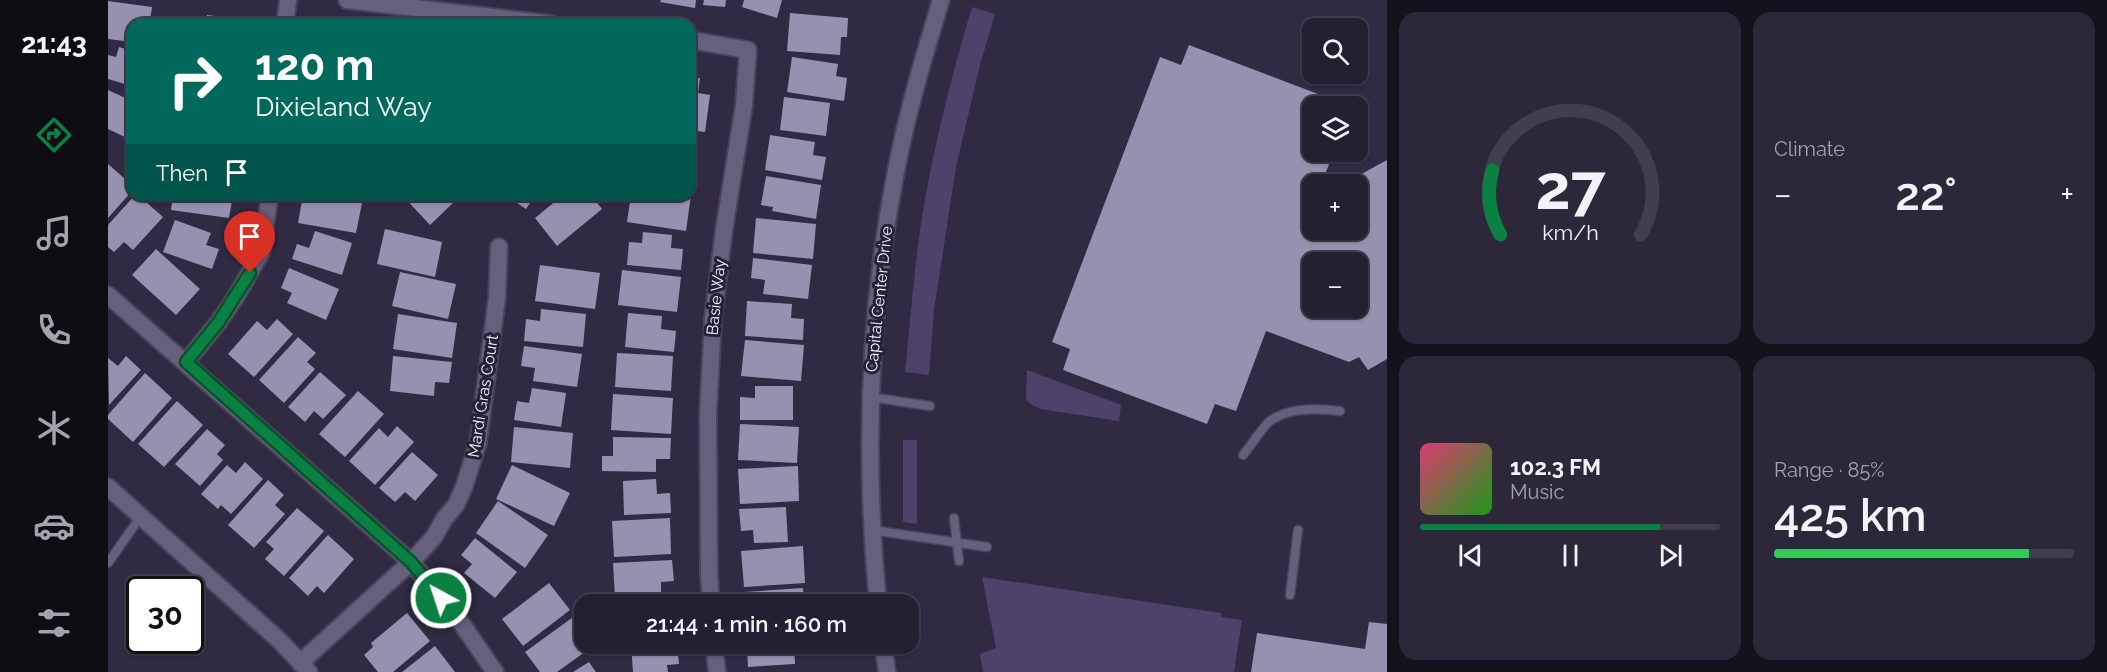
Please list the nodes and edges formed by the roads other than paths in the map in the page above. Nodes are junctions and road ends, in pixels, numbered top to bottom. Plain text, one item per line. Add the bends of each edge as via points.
1 (288, 0) edge
2 (347, 0) edge
3 (940, 0) edge
4 (286, 18) edge
5 (500, 18) edge
6 (696, 41) edge
7 (269, 201) edge
8 (499, 247) dead end
9 (108, 295) edge
10 (186, 362) junction
11 (870, 397) junction
12 (930, 406) dead end
13 (1340, 411) dead end
14 (1243, 455) dead end
15 (108, 487) edge
16 (141, 516) junction
17 (954, 518) dead end
18 (872, 530) junction
19 (1298, 530) dead end
20 (956, 543) junction
21 (987, 548) dead end
22 (959, 561) dead end
23 (411, 562) junction
24 (108, 564) edge
25 (710, 594) edge
26 (877, 594) edge
27 (1290, 595) dead end
28 (715, 654) edge
29 (884, 654) edge
30 (304, 667) edge
31 (495, 672) edge
32 (717, 672) edge
33 (887, 672) edge

1 - 4 street
2 - 5 street
3 - 11 street, Capital Center Drive via 896,170 877,297
6 - 25 street, Basie Way via 748,50 744,105 712,318 708,414
7 - 10 street via 261,253 218,323
8 - 23 street, Mardi Gras Court via 497,298 478,444 456,505
9 - 10 street
10 - 23 street
11 - 12 lane
11 - 18 street, Capital Center Drive
13 - 14 lane via 1295,411 1271,421
15 - 16 street
16 - 24 lane
16 - 30 street
17 - 20 lane
18 - 20 lane
18 - 26 street, Capital Center Drive
19 - 27 lane
20 - 21 lane
20 - 22 lane
23 - 30 street, Mardi Gras Court
23 - 31 street via 457,617
28 - 32 street
29 - 33 street

